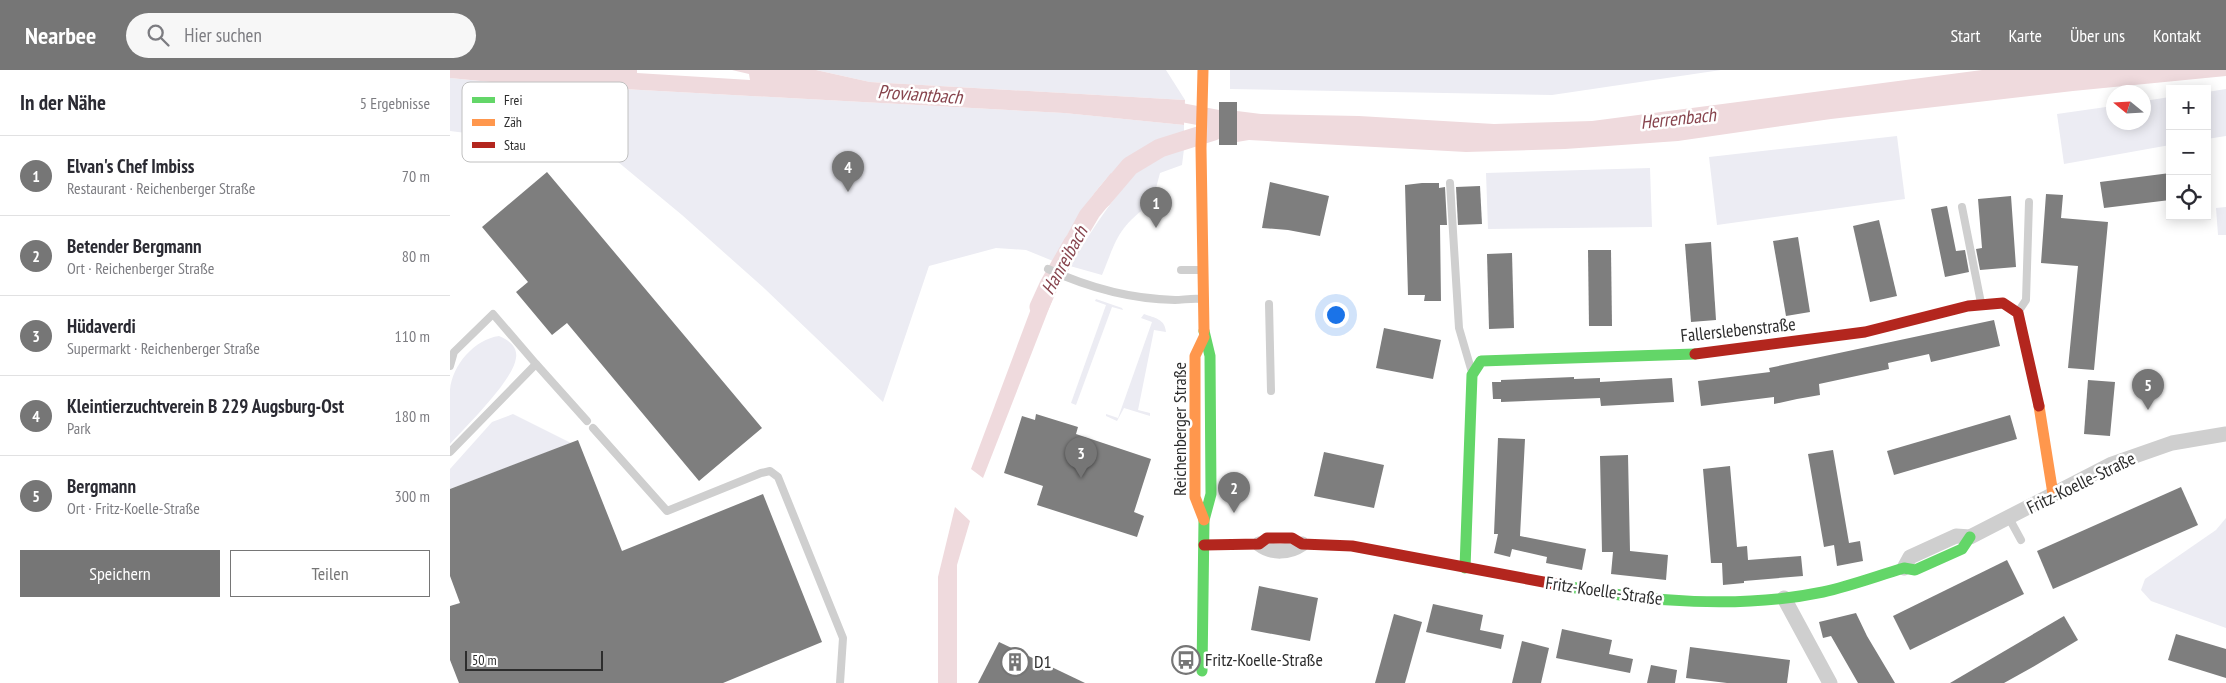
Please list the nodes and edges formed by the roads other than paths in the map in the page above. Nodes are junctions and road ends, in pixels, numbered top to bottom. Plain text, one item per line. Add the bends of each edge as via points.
1 (1203, 70) edge
2 (1450, 183) dead end
3 (2029, 202) dead end
4 (1962, 207) dead end
5 (1048, 269) dead end
6 (1181, 270) dead end
7 (1203, 270) junction
8 (1203, 299) junction
9 (1269, 304) dead end
10 (1981, 304) junction
11 (2018, 313) junction
12 (1204, 337) junction
13 (536, 364) junction
14 (450, 366) edge
15 (1472, 375) junction
16 (1271, 391) dead end
17 (587, 421) dead end
18 (593, 428) dead end
19 (2226, 434) edge
20 (450, 452) edge
21 (2053, 494) junction
22 (2009, 518) junction
23 (1204, 520) junction
24 (2021, 540) dead end
25 (1259, 544) joint
26 (1302, 544) joint
27 (1204, 545) junction
28 (1465, 568) junction
29 (1904, 568) joint
30 (1784, 598) junction
31 (1202, 671) dead end
32 (840, 683) edge
33 (1830, 683) edge

1 - 7 street, Reichenberger Straße
2 - 15 lane via 1459,328
3 - 11 lane via 2026,300
4 - 10 lane
5 - 8 lane via 1089,286 1138,297
6 - 7 lane
7 - 8 street, Reichenberger Straße
8 - 12 street, Reichenberger Straße
9 - 16 lane
10 - 11 street, Fallerslebenstraße via 2003,303
10 - 15 street, Fallerslebenstraße via 1866,332 1731,350 1683,355 1481,361
11 - 21 street via 2038,402
12 - 23 street, Reichenberger Straße via 1210,356 1211,497
12 - 23 street, Reichenberger Straße via 1195,356 1194,497
13 - 14 lane via 493,314 454,352
13 - 17 lane
13 - 20 lane
15 - 28 street
18 - 32 lane via 667,511 761,473 770,471 778,477 843,638
19 - 21 street, Fritz-Koelle-Straße via 2172,443 2112,464
21 - 22 street, Fritz-Koelle-Straße
22 - 24 lane
22 - 29 street, Fritz-Koelle-Straße via 1970,537 1956,536 1910,557
23 - 27 street, Reichenberger Straße
25 - 26 street, Fritz-Koelle-Straße via 1267,551 1292,551
25 - 27 street, Fritz-Koelle-Straße
26 - 28 street, Fritz-Koelle-Straße via 1352,546
27 - 31 street, Reichenberger Straße
28 - 30 street, Fritz-Koelle-Straße via 1636,598 1705,602
29 - 30 street, Fritz-Koelle-Straße via 1824,592
30 - 33 street

